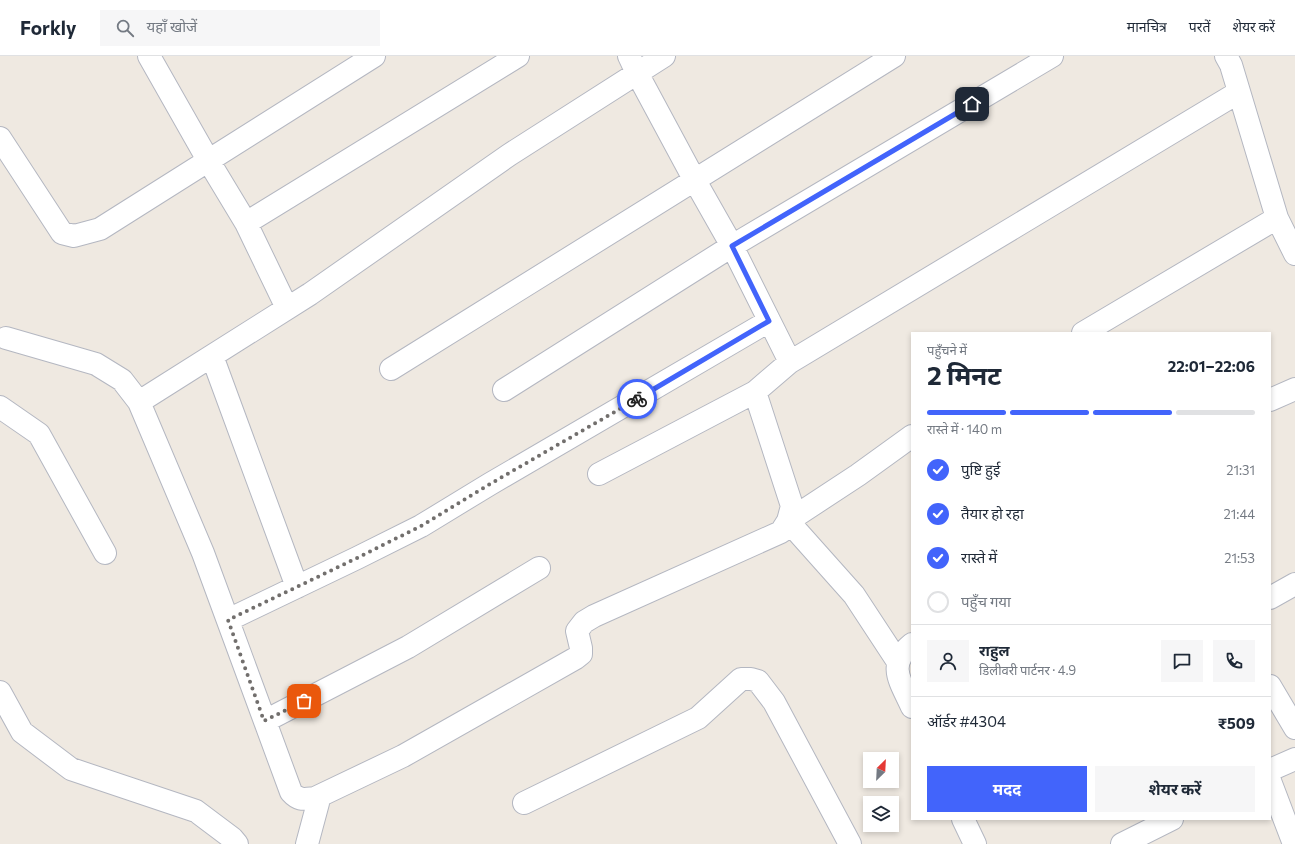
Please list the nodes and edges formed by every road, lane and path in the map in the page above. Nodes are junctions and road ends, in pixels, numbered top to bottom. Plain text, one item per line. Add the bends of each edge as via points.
1 (149, 56) edge
2 (374, 56) edge
3 (518, 56) edge
4 (664, 56) edge
5 (894, 56) edge
6 (1052, 56) edge
7 (1226, 56) edge
8 (633, 65) edge
9 (1239, 92) junction
10 (0, 138) edge
11 (208, 160) junction
12 (694, 179) junction
13 (1278, 218) junction
14 (246, 222) junction
15 (732, 246) junction
16 (1295, 254) edge
17 (287, 308) junction
18 (769, 321) junction
19 (1086, 332) edge
20 (2, 341) edge
21 (212, 356) junction
22 (790, 362) junction
23 (391, 369) dead end
24 (1295, 389) edge
25 (504, 390) dead end
26 (755, 392) junction
27 (1271, 400) edge
28 (139, 402) junction
29 (0, 407) edge
30 (911, 437) edge
31 (599, 474) dead end
32 (788, 522) junction
33 (105, 553) dead end
34 (539, 568) dead end
35 (1295, 584) edge
36 (297, 587) junction
37 (1271, 597) edge
38 (228, 620) junction
39 (911, 645) edge
40 (898, 662) junction
41 (1271, 688) edge
42 (0, 692) edge
43 (911, 705) edge
44 (264, 721) junction
45 (1295, 728) edge
46 (1295, 760) edge
47 (1271, 770) edge
48 (1271, 784) edge
49 (315, 798) junction
50 (524, 803) dead end
51 (963, 820) edge
52 (1170, 820) edge
53 (237, 844) edge
54 (307, 844) edge
55 (850, 844) edge
56 (975, 844) edge
57 (1122, 844) edge
58 (1294, 844) edge

1 - 11 street
2 - 11 street
3 - 14 street
4 - 8 street
5 - 12 street
6 - 15 street
7 - 9 street
8 - 12 street
8 - 17 street via 509,155
9 - 13 street
9 - 22 street
10 - 11 street via 62,233 74,236 100,229
11 - 14 street
12 - 15 street
12 - 23 street
13 - 16 street
13 - 19 street
14 - 17 street
15 - 18 street
15 - 25 street
17 - 21 street
18 - 22 street
18 - 36 street via 421,526
20 - 28 street via 96,364 122,380
21 - 28 street
21 - 36 street
22 - 26 street
24 - 27 street
26 - 31 street
26 - 32 street via 792,506
28 - 38 street via 203,552
29 - 33 street via 39,434
30 - 32 street
32 - 40 street via 854,595
32 - 49 street via 780,532 594,616 577,630 581,654 576,658 403,756
34 - 44 street via 408,647
35 - 37 street
36 - 38 street
38 - 44 street
39 - 40 street via 904,650
40 - 43 street via 897,673
41 - 45 street
42 - 53 street via 22,732 71,769 196,811
44 - 49 street via 291,792 302,799
46 - 47 street
48 - 58 street
49 - 54 street via 318,803
50 - 55 street via 698,718 741,679 751,679 758,681 774,702
51 - 56 street
52 - 57 street

